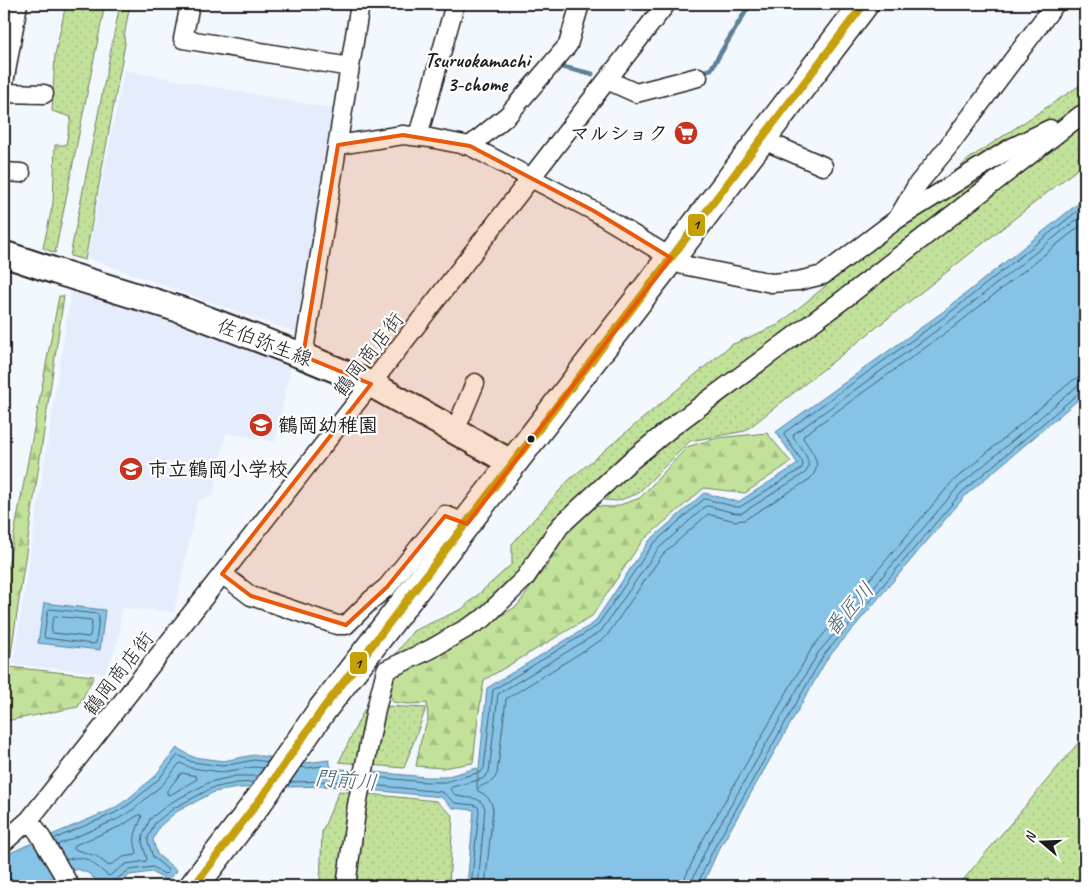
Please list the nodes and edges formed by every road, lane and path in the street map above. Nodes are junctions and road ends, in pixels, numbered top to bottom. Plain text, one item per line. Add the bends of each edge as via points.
1 (18, 4) edge
2 (190, 4) edge
3 (360, 4) edge
4 (455, 4) edge
5 (580, 4) edge
6 (666, 4) edge
7 (864, 4) edge
8 (1055, 4) edge
9 (8, 38) edge
10 (350, 67) junction
11 (698, 77) dead end
12 (607, 80) junction
13 (4, 83) edge
14 (4, 93) edge
15 (44, 94) dead end
16 (418, 136) junction
17 (761, 139) junction
18 (338, 145) junction
19 (470, 146) junction
20 (823, 166) dead end
21 (531, 177) junction
22 (896, 220) junction
23 (4, 254) edge
24 (671, 258) junction
25 (303, 356) junction
26 (475, 383) dead end
27 (371, 384) junction
28 (455, 431) junction
29 (512, 463) junction
30 (467, 524) junction
31 (222, 574) junction
32 (34, 826) junction
33 (4, 842) edge
34 (68, 881) edge
35 (195, 884) edge
36 (346, 886) edge

1 - 9 street
2 - 10 street via 182,39
3 - 10 street
4 - 16 street
5 - 19 street via 568,45 508,115
6 - 12 street, 鶴岡商店街
7 - 17 highway
8 - 22 street via 917,184
9 - 13 street
10 - 18 street
11 - 12 street via 636,93
12 - 21 street, 鶴岡商店街
14 - 15 street
16 - 18 street via 403,135
16 - 19 street
17 - 20 street
17 - 24 highway
18 - 25 street
19 - 21 street
21 - 24 street
21 - 27 street, 鶴岡商店街
22 - 24 street via 823,275 798,281 771,283 683,265
22 - 36 street via 1009,149 1081,115 628,463 560,526 525,578 484,618 386,670 366,756
23 - 25 main road, 佐伯弥生線 via 188,312
24 - 29 highway
25 - 27 main road, 佐伯弥生線
26 - 28 street
27 - 28 main road, 佐伯弥生線
27 - 31 street, 鶴岡商店街
28 - 29 main road, 佐伯弥生線
29 - 30 highway
30 - 31 street via 445,515 386,587 346,624 337,625 251,596
30 - 35 highway via 322,710 261,798
31 - 32 street, 鶴岡商店街 via 94,738
32 - 33 street, 鶴岡商店街
32 - 34 street

